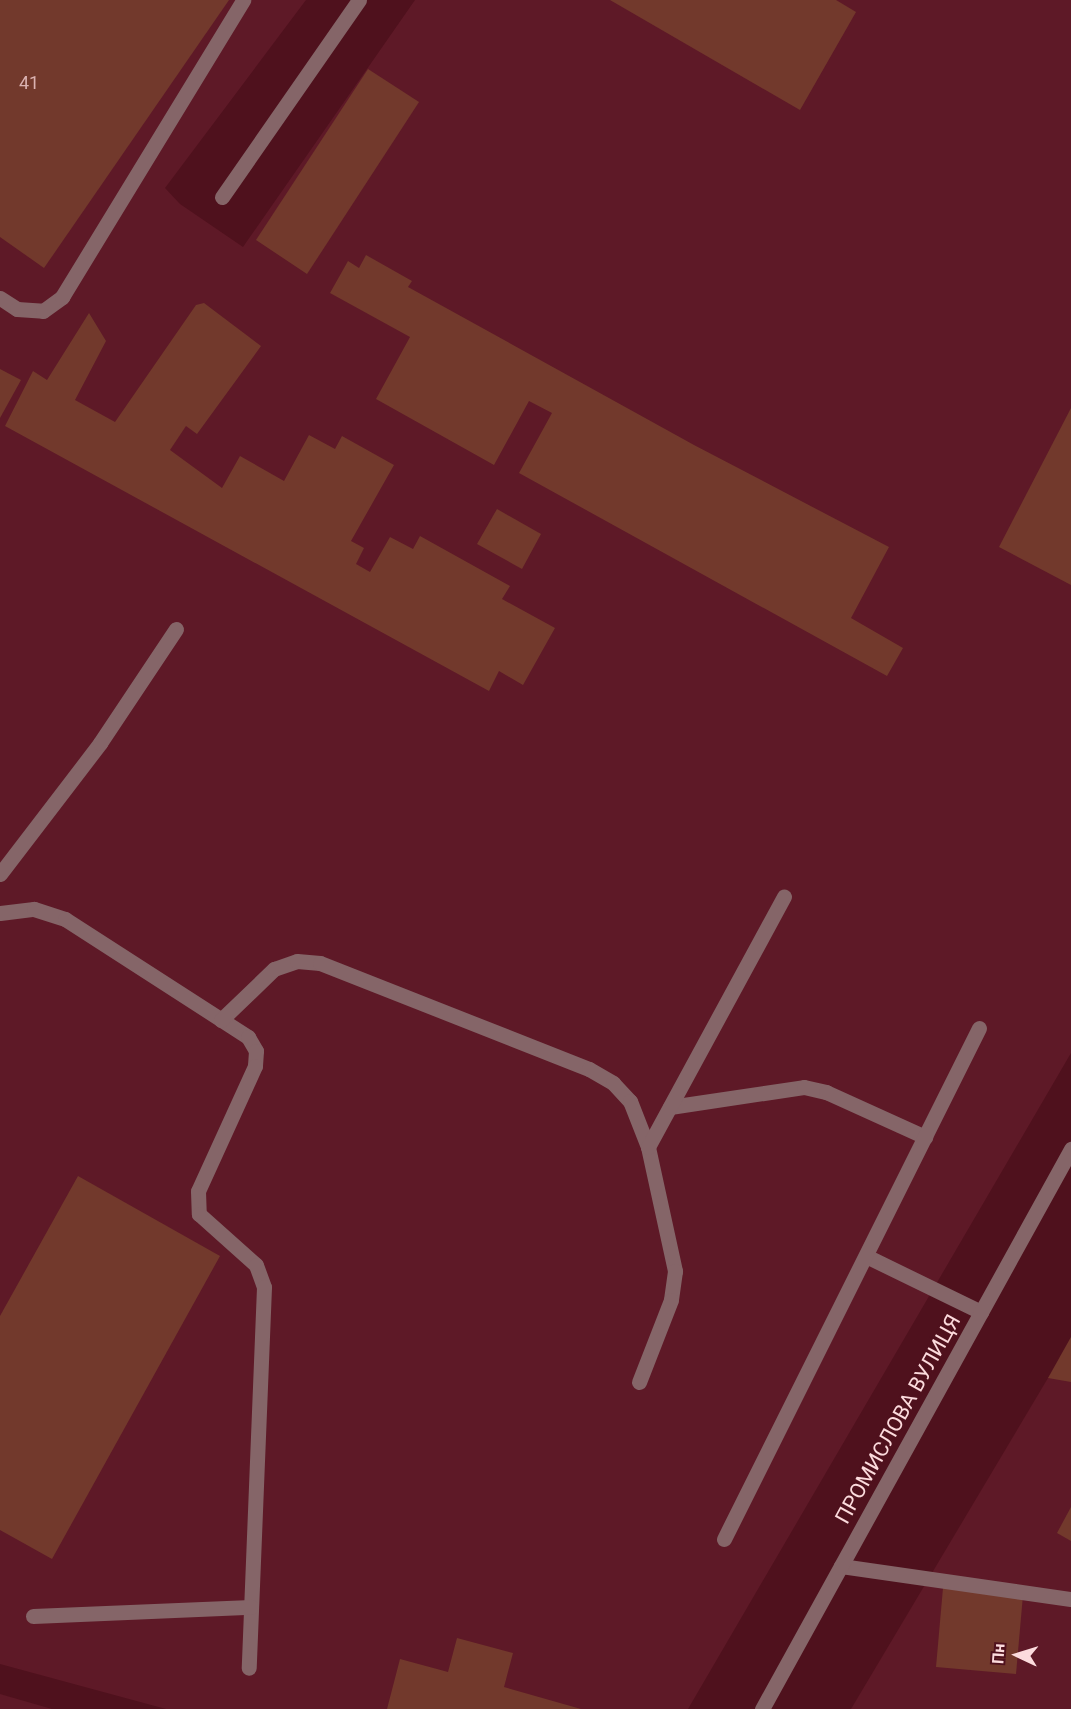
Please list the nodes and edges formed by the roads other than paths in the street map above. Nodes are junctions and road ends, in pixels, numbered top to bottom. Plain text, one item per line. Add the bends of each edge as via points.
1 (243, 0) edge
2 (359, 0) edge
3 (222, 197) dead end
4 (0, 298) edge
5 (176, 629) dead end
6 (0, 874) edge
7 (784, 896) dead end
8 (0, 913) edge
9 (220, 1020) junction
10 (979, 1028) dead end
11 (670, 1107) junction
12 (925, 1137) junction
13 (648, 1147) junction
14 (1071, 1149) edge
15 (866, 1256) junction
16 (981, 1312) junction
17 (639, 1382) dead end
18 (724, 1539) dead end
19 (841, 1566) junction
20 (1071, 1599) edge
21 (251, 1607) junction
22 (33, 1616) dead end
23 (249, 1668) dead end
24 (762, 1709) edge

1 - 4 street via 62,297 43,311 17,309
2 - 3 street
5 - 6 street via 100,743
7 - 11 street
8 - 9 street via 34,909 65,919
9 - 13 street via 274,969 297,962 320,963 589,1069 613,1083 630,1101
9 - 21 street via 248,1037 256,1051 255,1066 198,1191 199,1214 256,1265 264,1287
10 - 12 street
11 - 12 street via 804,1087 825,1092
11 - 13 street
12 - 15 street
13 - 17 street via 675,1286
14 - 16 street, ПРОМИСЛОВА ВУЛИЦЯ
15 - 16 street
15 - 18 street
16 - 19 street, ПРОМИСЛОВА ВУЛИЦЯ
19 - 20 street
19 - 24 street, ПРОМИСЛОВА ВУЛИЦЯ
21 - 22 street
21 - 23 street

